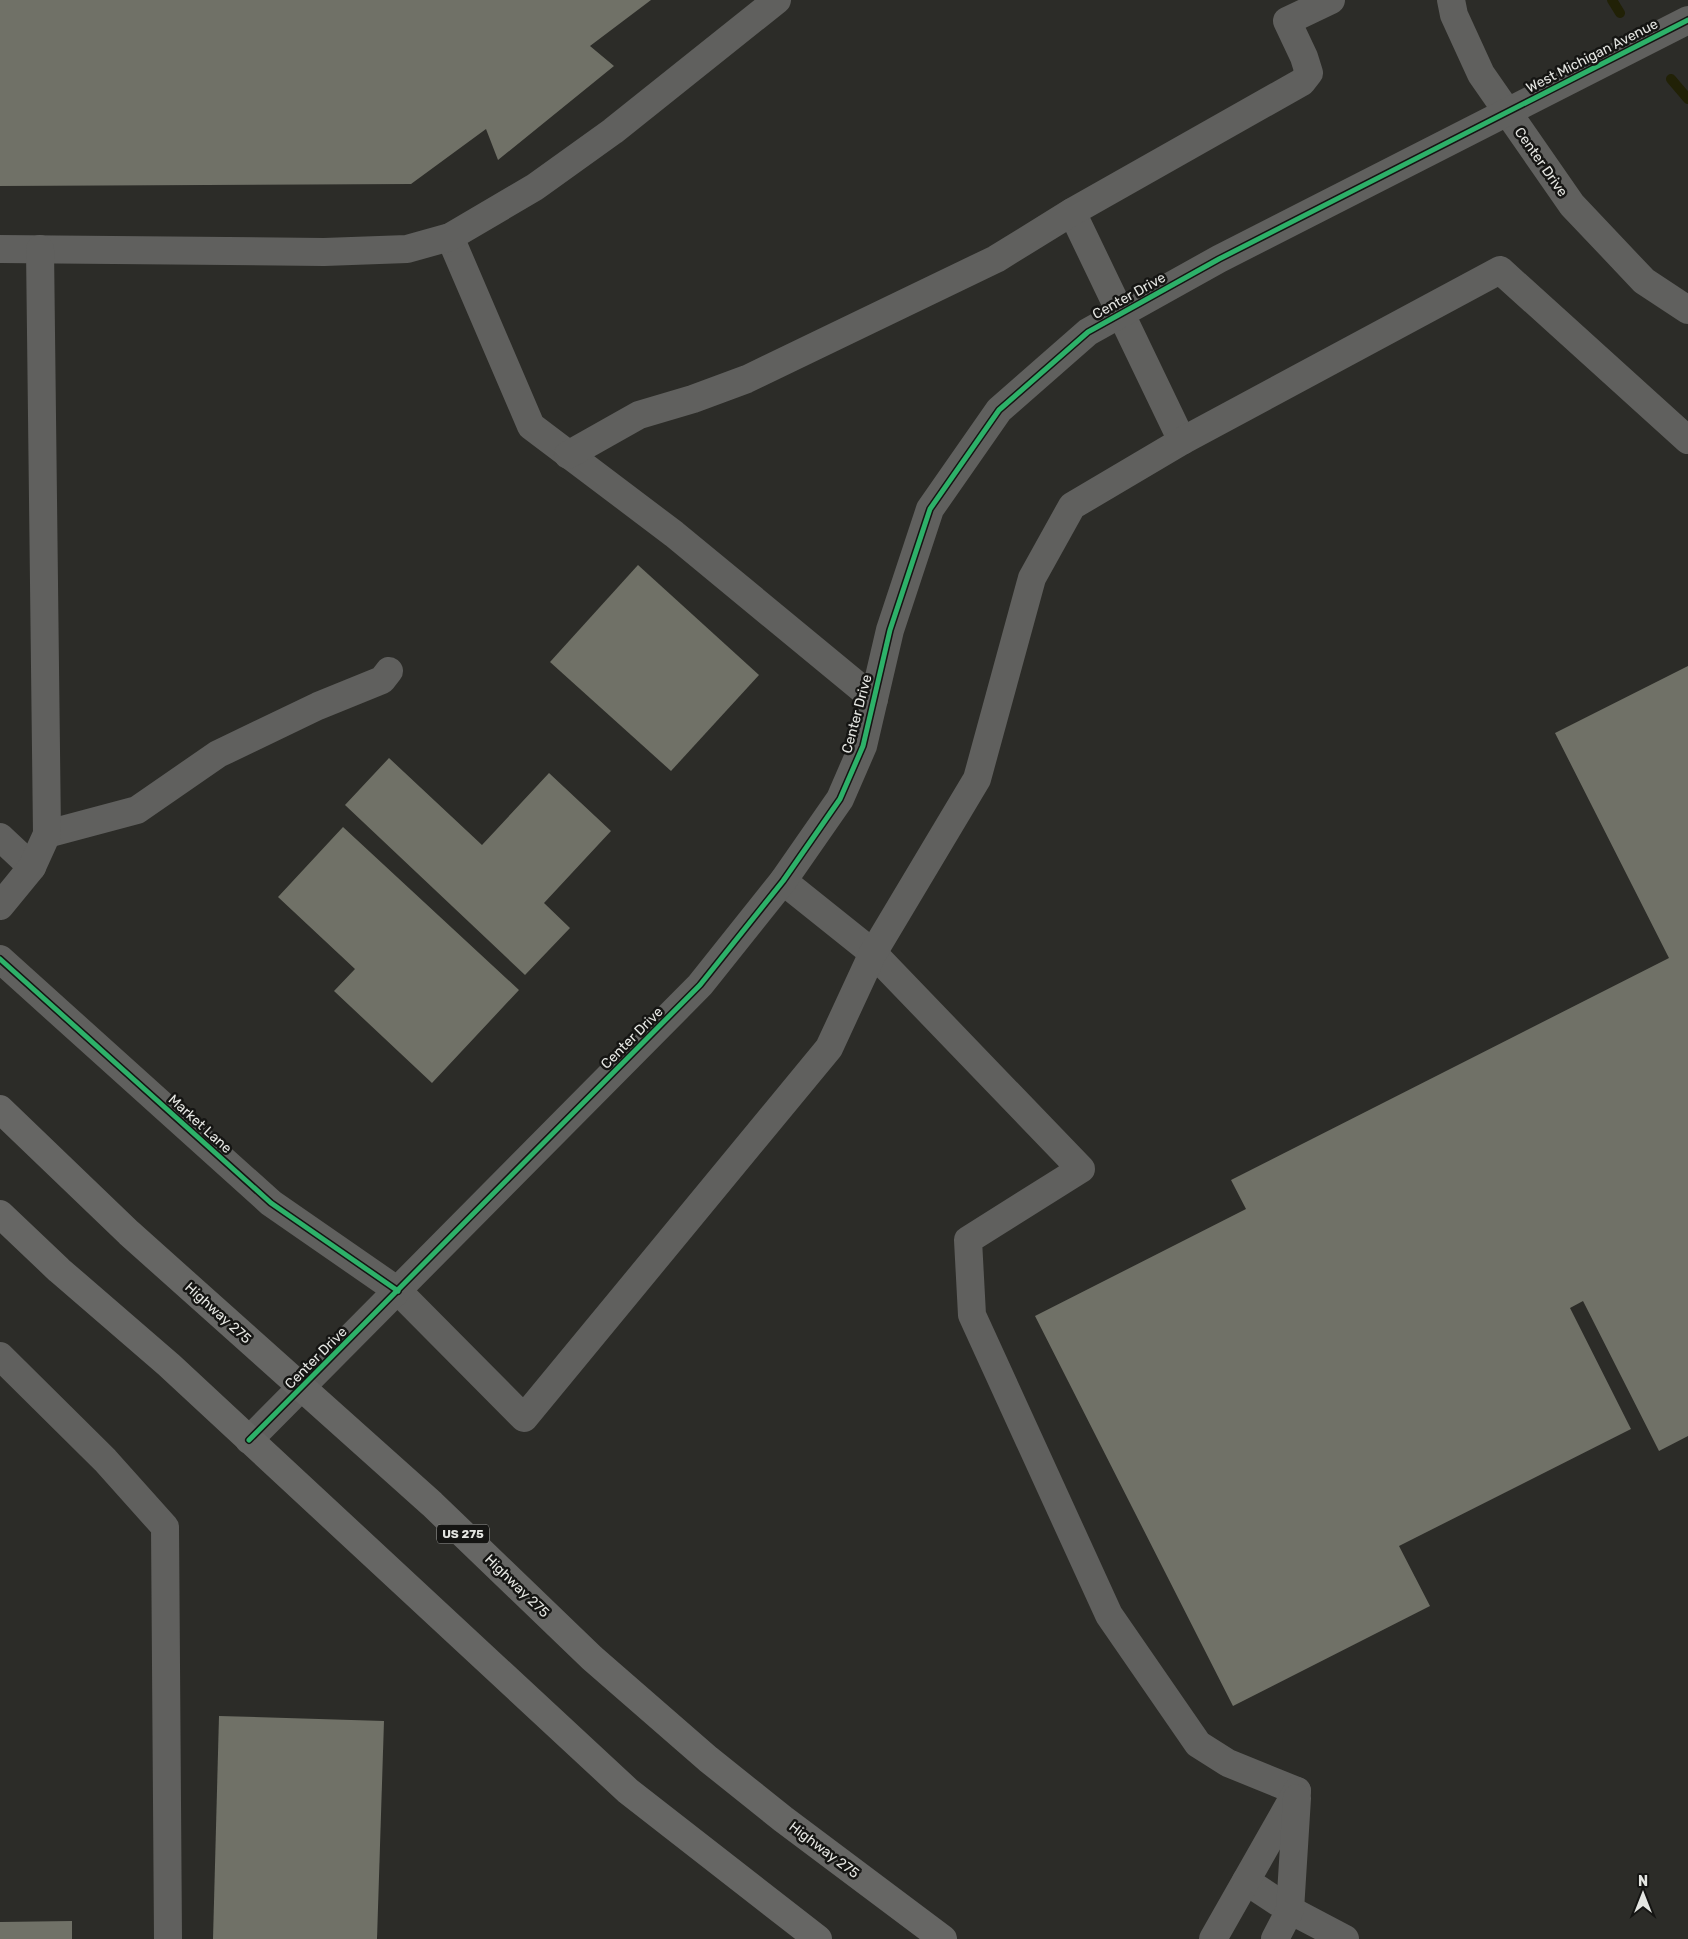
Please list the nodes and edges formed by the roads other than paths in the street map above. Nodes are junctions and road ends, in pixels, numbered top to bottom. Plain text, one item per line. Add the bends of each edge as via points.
1 (778, 0) edge
2 (1331, 0) edge
3 (1450, 0) edge
4 (1688, 20) edge
5 (1506, 112) junction
6 (1072, 212) junction
7 (450, 237) junction
8 (0, 249) edge
9 (40, 249) junction
10 (1688, 310) edge
11 (1120, 314) junction
12 (1688, 440) edge
13 (1182, 441) junction
14 (568, 455) junction
15 (389, 671) dead end
16 (874, 699) junction
17 (47, 834) junction
18 (0, 837) edge
19 (32, 867) junction
20 (783, 881) junction
21 (0, 906) edge
22 (872, 953) junction
23 (0, 959) edge
24 (0, 1109) edge
25 (0, 1214) edge
26 (398, 1291) junction
27 (0, 1356) edge
28 (303, 1388) junction
29 (249, 1440) junction
30 (1297, 1791) junction
31 (1246, 1881) junction
32 (1290, 1910) junction
33 (168, 1939) edge
34 (818, 1939) edge
35 (943, 1939) edge
36 (1213, 1939) edge
37 (1275, 1939) edge
38 (1344, 1939) edge

1 - 7 street via 605,137 535,187
2 - 6 street via 1287,21 1309,73 1302,82
3 - 5 street via 1481,74
4 - 5 street, West Michigan Avenue
5 - 10 street, Center Drive via 1572,205 1644,281
5 - 11 street, Center Drive via 1219,258
6 - 11 street
6 - 14 street via 996,258 747,379 639,415
7 - 9 street via 407,249 314,252
7 - 14 street via 531,426
8 - 9 street
9 - 17 street
11 - 13 street
11 - 16 street, Center Drive via 1088,332 999,410 930,509 890,630
12 - 13 street via 1500,270
13 - 22 street via 1072,506 1032,578 977,779
14 - 16 street via 674,534
15 - 17 street via 382,680 318,706 218,754 137,810
16 - 20 street, Center Drive via 863,746 840,799
17 - 19 street
18 - 19 street
19 - 21 street
20 - 22 street
20 - 26 street, Center Drive via 700,985
22 - 26 street, Market Lane via 829,1048 524,1418
22 - 30 street via 1081,1169 968,1240 972,1315 1109,1615 1198,1744 1228,1763
23 - 26 street, Market Lane via 271,1203
24 - 28 highway, Highway 275 / US 275 via 129,1234
25 - 29 highway
26 - 28 street, Center Drive
27 - 33 street via 105,1460 165,1527
28 - 29 street, Center Drive
28 - 35 highway, Highway 275 / US 275 via 432,1504 592,1658 708,1759
29 - 34 highway via 628,1791
30 - 31 street
30 - 32 street
31 - 32 street
31 - 36 street
32 - 37 street
32 - 38 street

